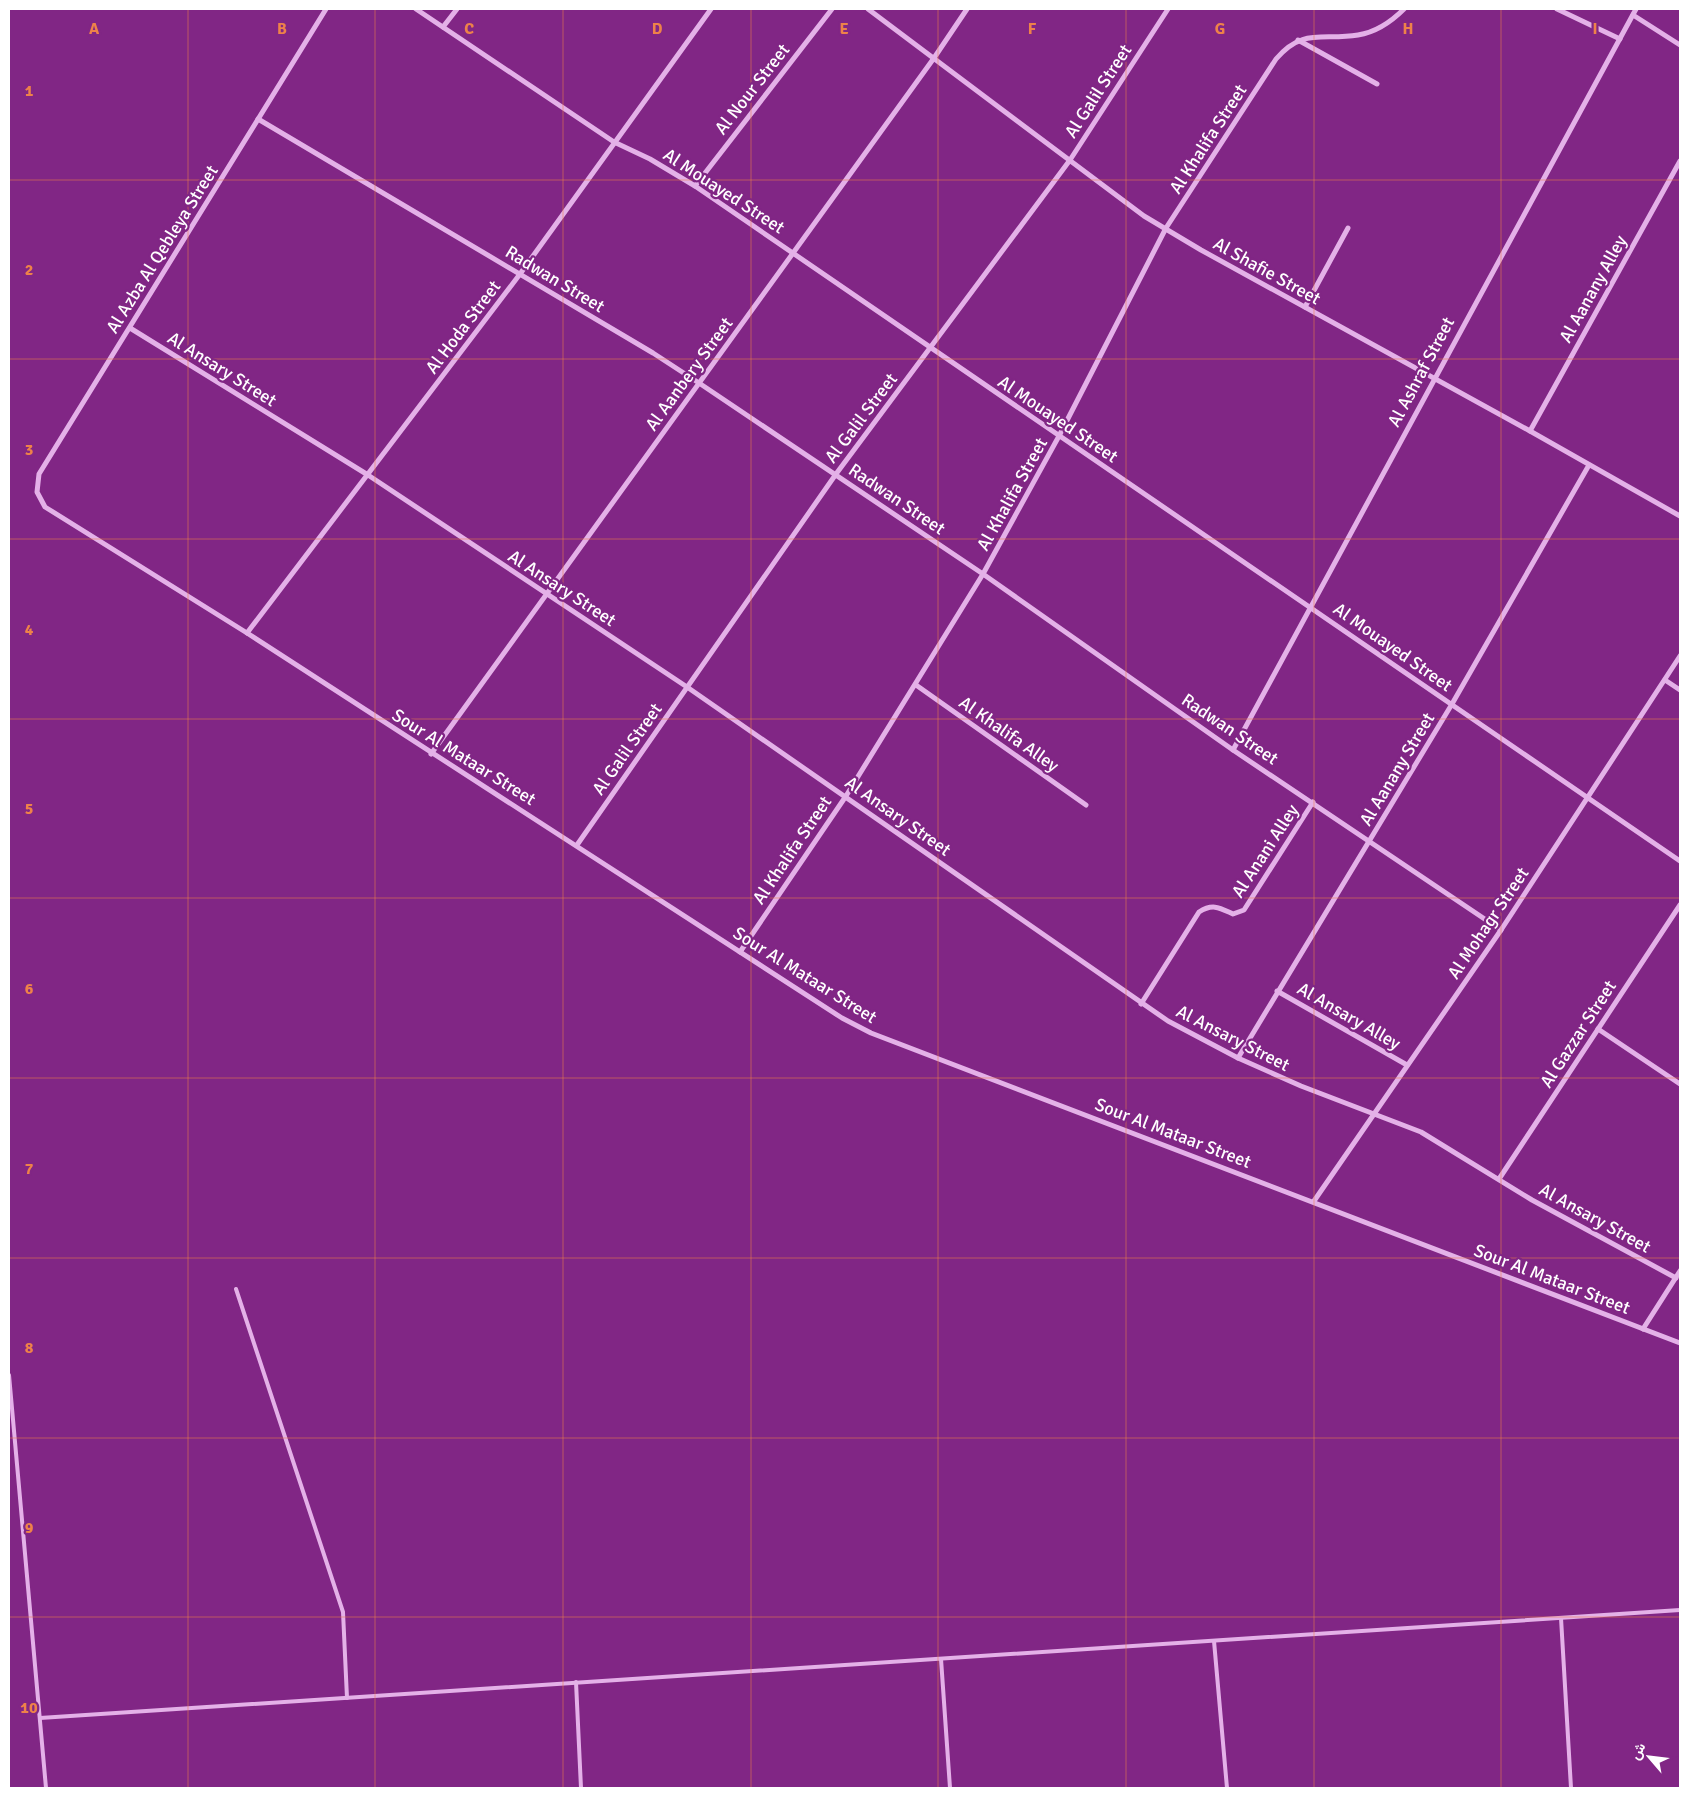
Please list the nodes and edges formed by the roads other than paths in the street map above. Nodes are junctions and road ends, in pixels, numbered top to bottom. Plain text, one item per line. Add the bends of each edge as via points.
1 (326, 9) edge
2 (416, 9) edge
3 (457, 9) edge
4 (711, 9) edge
5 (832, 9) edge
6 (868, 9) edge
7 (967, 9) edge
8 (1168, 9) edge
9 (1404, 9) edge
10 (1557, 9) edge
11 (1636, 9) edge
12 (1632, 15) junction
13 (444, 27) junction
14 (1620, 39) junction
15 (1298, 40) junction
16 (1680, 45) edge
17 (934, 58) junction
18 (1376, 84) dead end
19 (258, 119) junction
20 (614, 142) junction
21 (1070, 160) junction
22 (1680, 161) edge
23 (695, 186) junction
24 (1166, 228) junction
25 (1348, 228) dead end
26 (793, 253) junction
27 (520, 274) junction
28 (1305, 307) junction
29 (130, 328) junction
30 (931, 348) junction
31 (1434, 378) junction
32 (699, 383) junction
33 (1530, 431) junction
34 (1059, 436) junction
35 (1588, 465) junction
36 (836, 474) junction
37 (368, 475) junction
38 (45, 507) joint
39 (1680, 516) edge
40 (983, 574) junction
41 (546, 595) junction
42 (1311, 607) junction
43 (247, 632) junction
44 (1680, 656) edge
45 (1665, 680) junction
46 (916, 685) junction
47 (687, 687) junction
48 (1680, 690) edge
49 (1452, 704) junction
50 (1233, 750) junction
51 (431, 754) junction
52 (846, 796) junction
53 (1588, 798) junction
54 (1314, 802) junction
55 (1086, 805) dead end
56 (1370, 841) junction
57 (577, 845) junction
58 (1680, 861) edge
59 (1680, 905) edge
60 (1501, 930) junction
61 (740, 952) junction
62 (1277, 991) junction
63 (1141, 1004) junction
64 (1598, 1029) junction
65 (1238, 1058) junction
66 (1407, 1065) junction
67 (1680, 1084) edge
68 (1373, 1113) junction
69 (1499, 1179) junction
70 (1314, 1201) junction
71 (1680, 1271) edge
72 (1676, 1278) junction
73 (236, 1289) dead end
74 (1642, 1329) junction
75 (1680, 1342) edge
76 (9, 1374) edge
77 (1680, 1610) edge
78 (1561, 1618) junction
79 (1214, 1641) junction
80 (941, 1659) junction
81 (576, 1682) junction
82 (347, 1698) junction
83 (40, 1718) junction
84 (46, 1788) edge
85 (580, 1788) edge
86 (950, 1788) edge
87 (1227, 1788) edge
88 (1571, 1788) edge

1 - 19 street, Al Azba Al Qebleya Street
2 - 13 street, Al Mouayed Street
3 - 13 street
4 - 20 street, Al Hoda Street
5 - 23 street, Al Nour Street
6 - 17 street, Al Shafie Street
7 - 17 street, Al Aanbery Street
8 - 21 street, Al Galil Street
9 - 15 street, Al Khalifa Street via 1389,23 1358,36 1318,35
10 - 14 street
11 - 12 street, Al Ashraf Street
12 - 14 street, Al Ashraf Street
12 - 16 street
13 - 20 street, Al Mouayed Street
14 - 31 street, Al Ashraf Street
15 - 18 street
15 - 24 street, Al Khalifa Street via 1286,47 1276,59
17 - 21 street, Al Shafie Street
17 - 26 street, Al Aanbery Street
19 - 27 street, Radwan Street
19 - 29 street, Al Azba Al Qebleya Street
20 - 23 street, Al Mouayed Street
20 - 27 street, Al Hoda Street
21 - 24 street, Al Shafie Street via 1144,216
21 - 30 street, Al Galil Street
22 - 33 street, Al Aanany Alley
23 - 26 street, Al Mouayed Street
24 - 28 street, Al Shafie Street
24 - 34 street, Al Khalifa Street
25 - 28 street
26 - 30 street, Al Mouayed Street
26 - 32 street, Al Aanbery Street
27 - 32 street, Radwan Street
27 - 37 street, Al Hoda Street
28 - 31 street, Al Shafie Street
29 - 37 street, Al Ansary Street
29 - 38 street, Al Azba Al Qebleya Street via 39,474 37,492
30 - 34 street, Al Mouayed Street
30 - 36 street, Al Galil Street
31 - 33 street, Al Shafie Street
31 - 42 street, Al Ashraf Street
32 - 36 street, Radwan Street
32 - 41 street, Al Aanbery Street
33 - 35 street, Al Shafie Street
34 - 40 street, Al Khalifa Street
34 - 42 street, Al Mouayed Street
35 - 39 street, Al Shafie Street
35 - 49 street, Al Aanany Street
36 - 40 street, Radwan Street
36 - 47 street, Al Galil Street
37 - 41 street, Al Ansary Street
37 - 43 street, Al Hoda Street
38 - 43 street, Sour Al Mataar Street
40 - 46 street, Al Khalifa Street
40 - 50 street, Radwan Street
41 - 47 street, Al Ansary Street
41 - 51 street, Al Aanbery Street
42 - 49 street, Al Mouayed Street
42 - 50 street, Al Ashraf Street
43 - 51 street, Sour Al Mataar Street
44 - 45 street, Al Mohagr Street
45 - 48 street
45 - 53 street, Al Mohagr Street
46 - 52 street, Al Khalifa Street
46 - 55 street, Al Khalifa Alley
47 - 52 street, Al Ansary Street
47 - 57 street, Al Galil Street
49 - 53 street, Al Mouayed Street
49 - 56 street, Al Aanany Street
50 - 54 street, Radwan Street
51 - 57 street, Sour Al Mataar Street
52 - 61 street, Al Khalifa Street
52 - 63 street, Al Ansary Street
53 - 58 street, Al Mouayed Street
53 - 60 street, Al Mohagr Street
54 - 56 street, Radwan Street
54 - 63 street, Al Anani Alley via 1244,910 1233,914 1212,906 1199,912
56 - 60 street, Radwan Street
56 - 62 street, Al Aanany Street
57 - 61 street, Sour Al Mataar Street
59 - 64 street, Al Gazzar Street
60 - 66 street, Al Mohagr Street
61 - 70 street, Sour Al Mataar Street via 871,1033
62 - 65 street, Al Aanany Street
62 - 66 street, Al Ansary Alley
63 - 65 street, Al Ansary Street
64 - 67 street
64 - 69 street, Al Gazzar Street
65 - 68 street, Al Ansary Street
66 - 68 street, Al Mohagr Street
68 - 69 street, Al Ansary Street via 1421,1132
68 - 70 street, Al Mohagr Street
69 - 72 street, Al Ansary Street
70 - 74 street, Sour Al Mataar Street
71 - 72 street
72 - 74 street
73 - 82 lane via 343,1612
74 - 75 street, Sour Al Mataar Street
76 - 83 lane
77 - 78 lane
78 - 79 lane
78 - 88 lane
79 - 80 lane
79 - 87 lane
80 - 81 lane
80 - 86 lane
81 - 82 lane
81 - 85 lane
82 - 83 lane
83 - 84 lane

